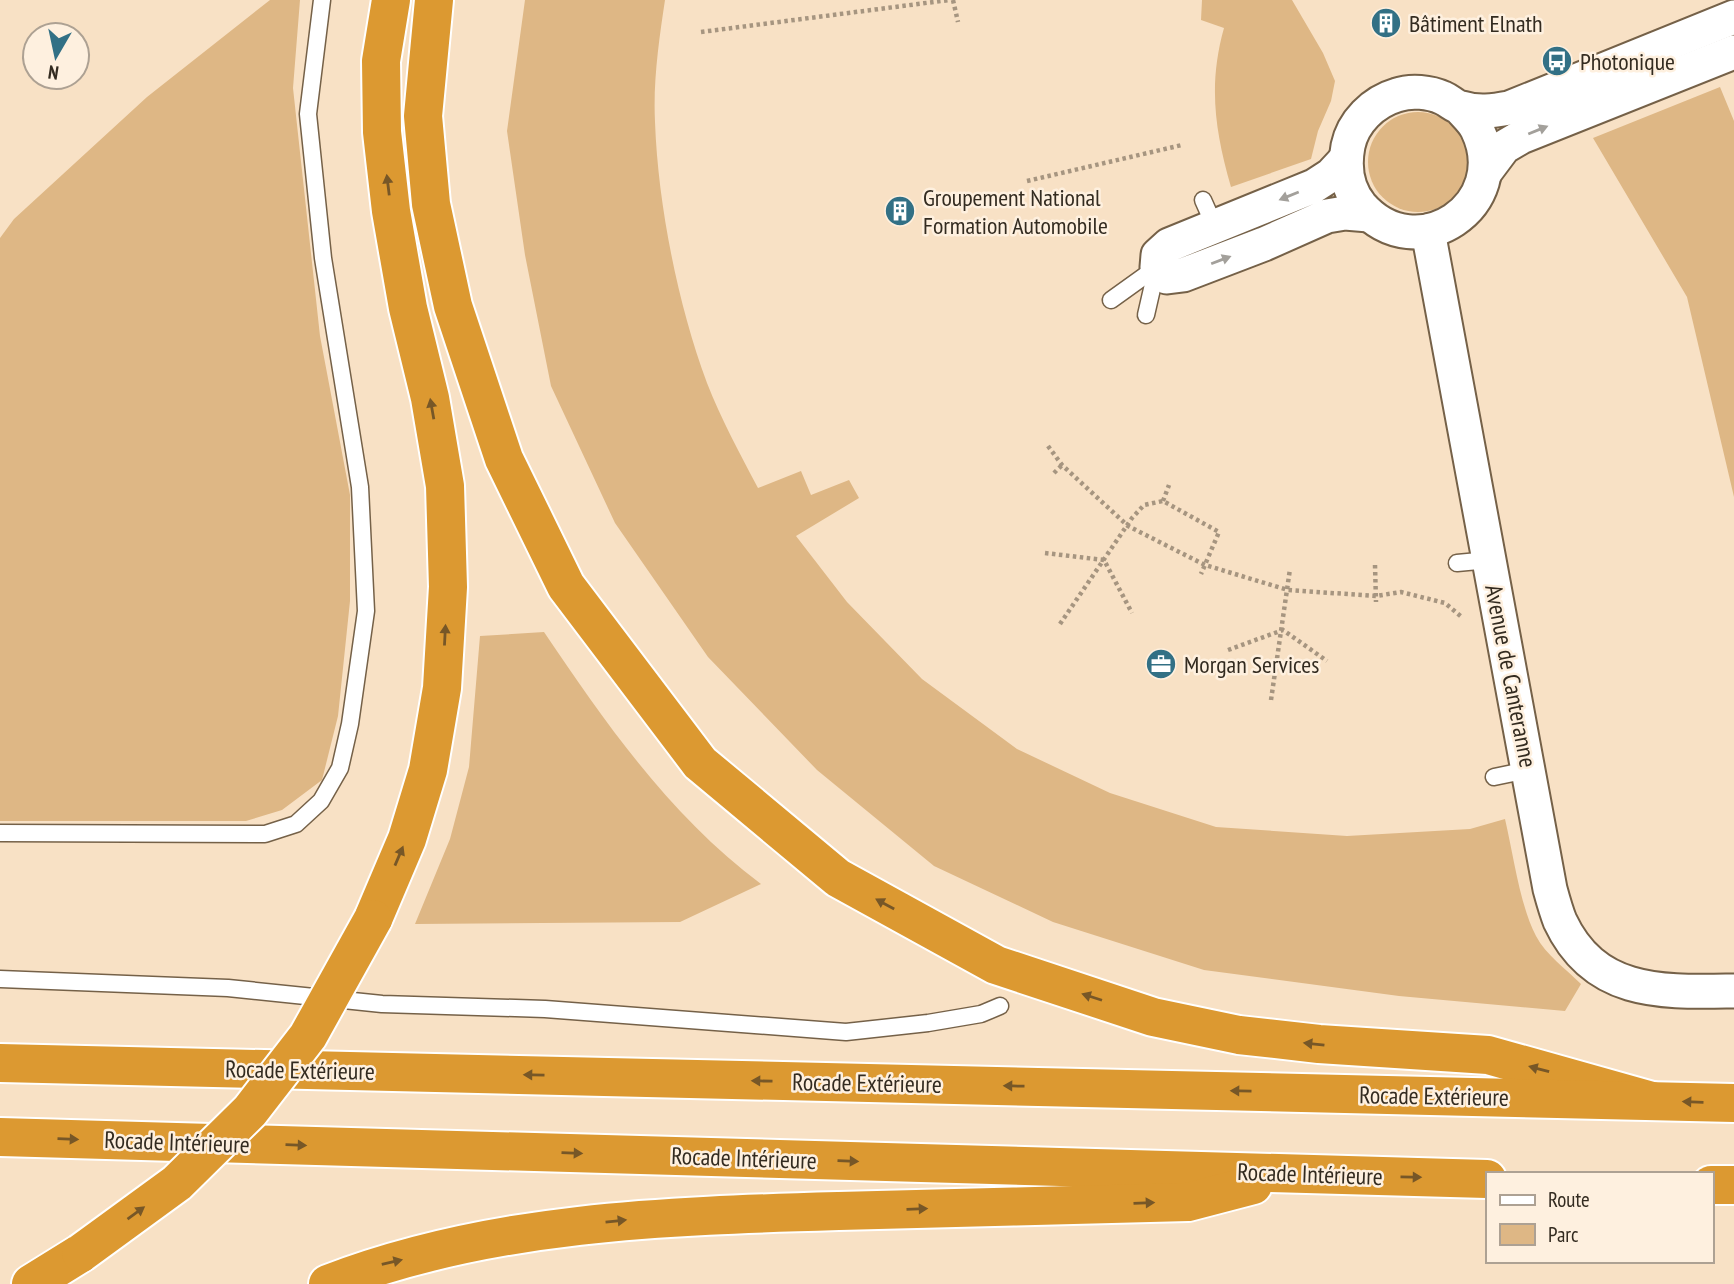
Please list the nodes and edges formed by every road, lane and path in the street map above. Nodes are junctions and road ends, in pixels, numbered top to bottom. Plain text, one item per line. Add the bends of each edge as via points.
1 (322, 0) edge
2 (391, 0) edge
3 (434, 0) edge
4 (951, 0) edge
5 (1734, 17) edge
6 (958, 22) dead end
7 (701, 32) dead end
8 (1734, 52) edge
9 (1461, 108) junction
10 (1182, 145) dead end
11 (1345, 160) junction
12 (1486, 171) junction
13 (1027, 181) dead end
14 (1369, 215) junction
15 (1428, 231) junction
16 (1157, 267) junction
17 (1111, 300) dead end
18 (1146, 314) dead end
19 (1048, 446) dead end
20 (1062, 465) junction
21 (1055, 473) dead end
22 (1169, 485) dead end
23 (1163, 501) junction
24 (1128, 526) junction
25 (1045, 553) dead end
26 (1104, 560) junction
27 (1205, 565) junction
28 (1375, 565) dead end
29 (1290, 569) dead end
30 (1201, 574) dead end
31 (1288, 590) junction
32 (1376, 599) junction
33 (1132, 613) dead end
34 (1463, 618) dead end
35 (1060, 625) dead end
36 (1283, 630) junction
37 (1228, 650) dead end
38 (1327, 662) dead end
39 (1271, 700) dead end
40 (1528, 770) junction
41 (1494, 777) dead end
42 (0, 833) edge
43 (0, 979) edge
44 (1734, 991) edge
45 (999, 1006) dead end
46 (0, 1061) edge
47 (1652, 1101) junction
48 (1734, 1103) edge
49 (0, 1137) edge
50 (1294, 1174) junction
51 (1486, 1179) edge
52 (1713, 1185) edge
53 (1734, 1185) edge
54 (31, 1284) edge
55 (328, 1284) edge

1 - 42 lane via 308,114 323,258 360,487 366,611 340,768 321,801 296,824 265,834
54 -> 2 highway, bridge via 177,1182 250,1111 308,1036 373,919 407,839 428,770 442,688 448,587 445,486 408,308 382,132 381,61
47 -> 3 highway via 1488,1055 1239,1035 1153,1017 996,965 838,878 700,763 566,586 504,459 453,306 431,204 423,116
4 - 6 path
4 - 7 path
5 - 9 street via 1509,108 1489,112
12 -> 8 street via 1504,147 1521,137
9 - 11 street via 1419,92 1397,94 1361,119 1349,138
9 - 12 street via 1476,126
10 - 13 path
11 - 14 street via 1356,200
11 -> 16 street via 1314,186 1209,213 1158,255
12 - 15 street via 1467,211 1449,225
14 - 15 street via 1407,232
16 -> 14 street via 1167,277 1183,275 1327,216
15 - 40 street, Avenue de Canteranne via 1473,562
16 - 17 lane
16 - 18 lane
19 - 20 path
20 - 21 path
20 - 24 path
22 - 23 path
23 - 24 path via 1144,505
23 - 27 path via 1219,532
24 - 26 path
24 - 27 path
25 - 26 path
26 - 33 path
26 - 35 path
27 - 30 path
27 - 31 path
28 - 32 path
29 - 31 path
31 - 32 path
31 - 36 path
32 - 34 path via 1401,592 1446,603
36 - 37 path
36 - 38 path
36 - 39 path
40 - 41 lane
40 - 44 street, Avenue de Canteranne via 1550,890 1561,921 1579,950 1617,980 1643,988
43 - 45 lane via 228,988 382,1004 545,1009 846,1032 981,1014
47 -> 46 highway, Rocade Extérieure
48 -> 47 highway, Rocade Extérieure
49 -> 50 highway, Rocade Intérieure
50 -> 51 highway, Rocade Intérieure
55 -> 50 highway via 373,1267 533,1231 644,1218 1188,1202
52 - 53 highway

